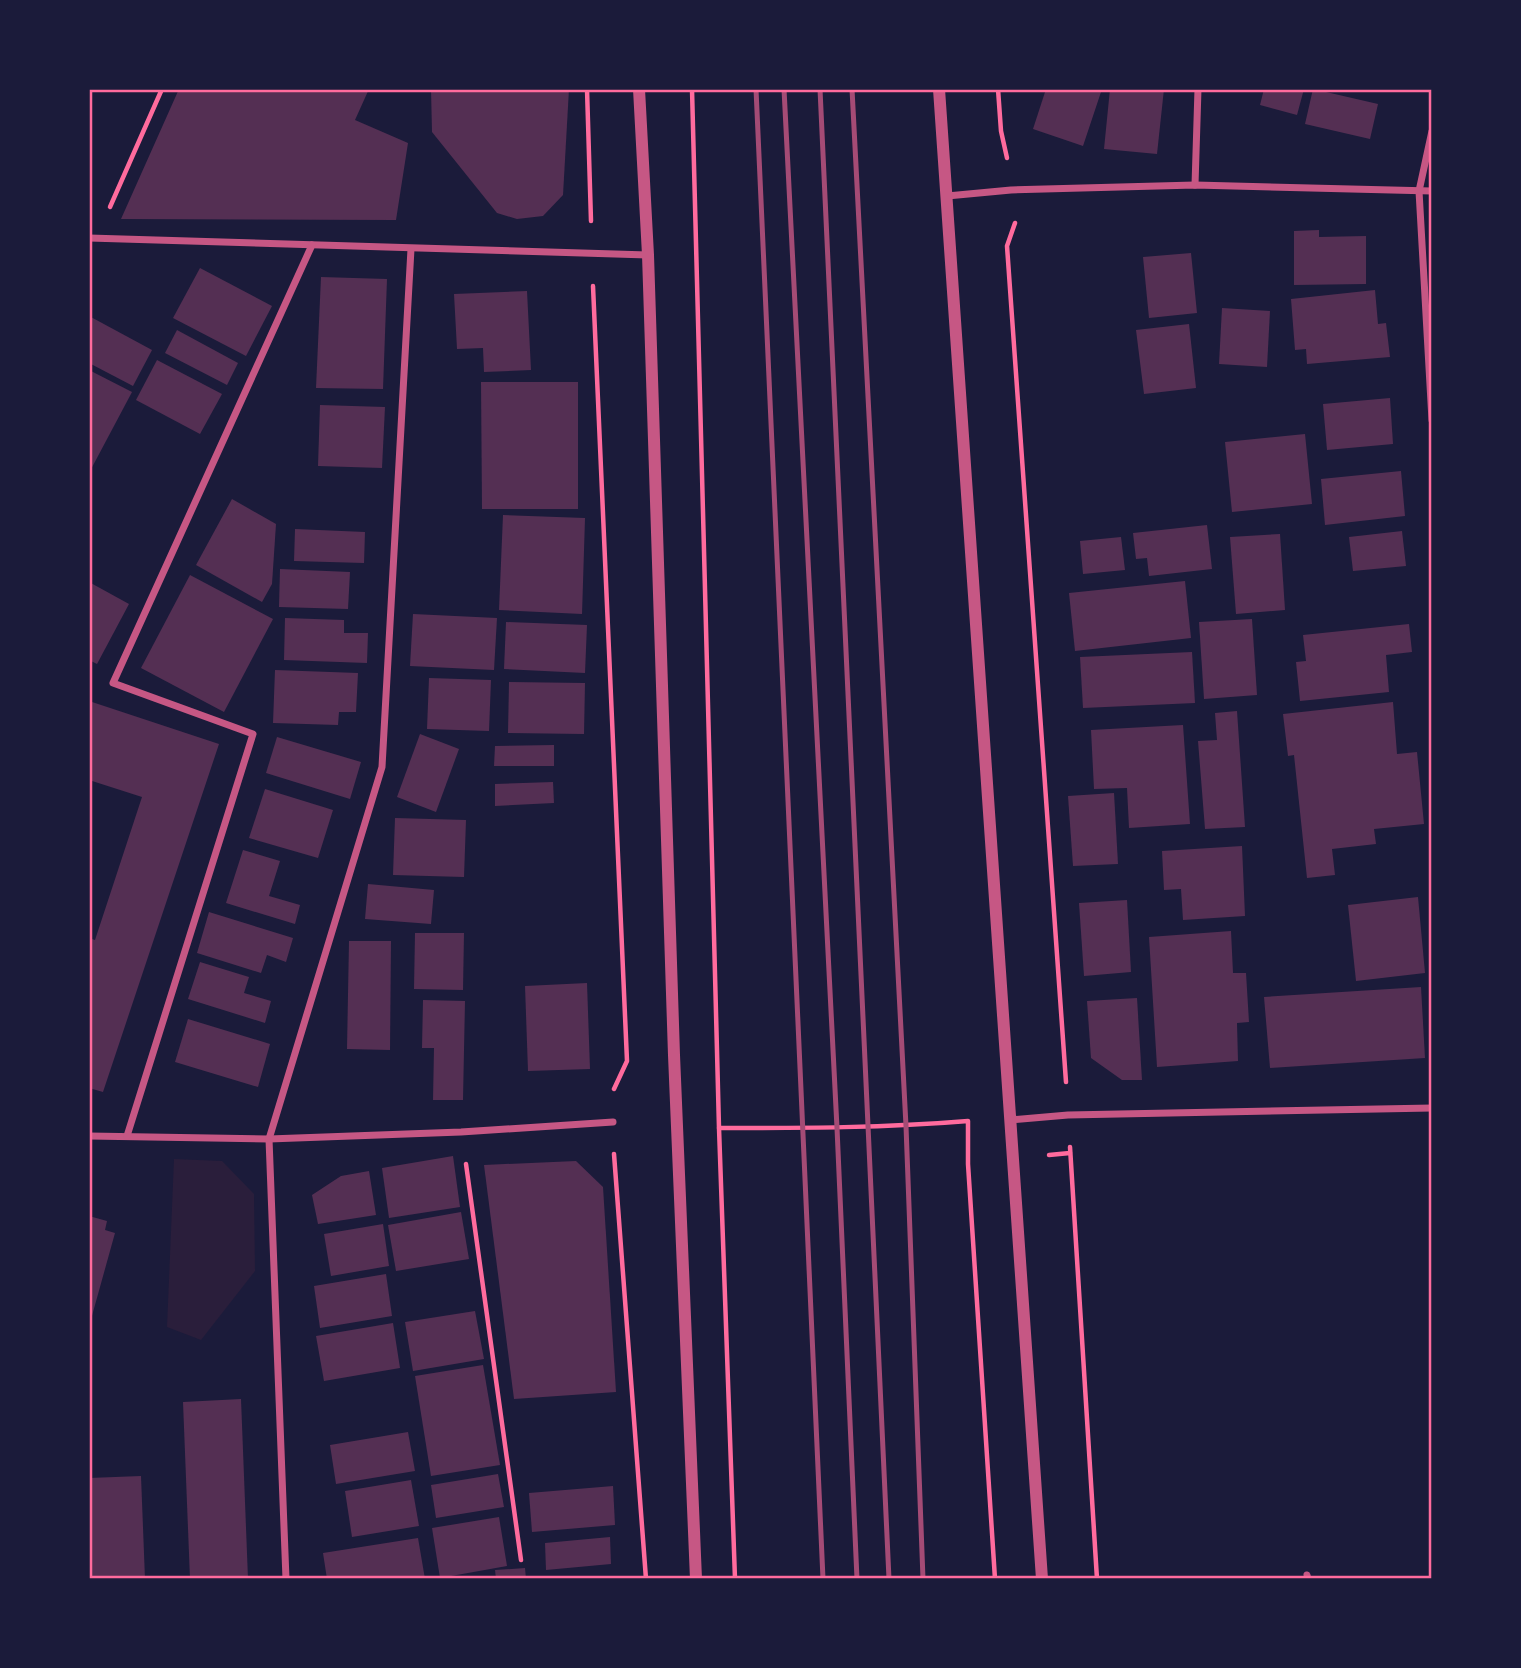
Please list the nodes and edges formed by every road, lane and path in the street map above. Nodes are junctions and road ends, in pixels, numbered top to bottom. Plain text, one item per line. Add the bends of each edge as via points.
1 (162, 89) edge
2 (587, 89) edge
3 (639, 89) edge
4 (692, 89) edge
5 (939, 89) edge
6 (998, 89) edge
7 (1198, 89) edge
8 (1432, 131) edge
9 (1005, 143) dead end
10 (1195, 185) junction
11 (1419, 191) junction
12 (1432, 191) edge
13 (947, 196) junction
14 (1015, 224) dead end
15 (92, 238) edge
16 (313, 245) junction
17 (411, 248) junction
18 (592, 253) junction
19 (648, 255) junction
20 (1432, 420) edge
21 (1067, 1090) dead end
22 (613, 1092) dead end
23 (1432, 1108) edge
24 (1010, 1120) junction
25 (614, 1122) dead end
26 (719, 1128) junction
27 (461, 1132) junction
28 (89, 1136) edge
29 (127, 1136) junction
30 (269, 1139) junction
31 (614, 1154) dead end
32 (1049, 1156) dead end
33 (521, 1560) dead end
34 (286, 1579) edge
35 (646, 1579) edge
36 (696, 1579) edge
37 (736, 1579) edge
38 (995, 1579) edge
39 (1042, 1579) edge
40 (1097, 1579) edge

1 - 15 path
2 - 18 path
3 - 19 street
4 - 26 path
5 - 13 street
6 - 9 path
7 - 10 street
8 - 11 street
10 - 11 street
10 - 13 street
11 - 12 street
11 - 20 street
13 - 24 street
14 - 21 path via 1007,246
15 - 16 street
16 - 17 street
16 - 29 street via 113,683 253,734
17 - 18 street
17 - 30 street via 382,767
18 - 19 street
18 - 22 path via 627,1061
19 - 36 street
23 - 24 street
24 - 39 street
25 - 27 street
26 - 37 path
26 - 38 path via 968,1121
27 - 30 street
27 - 33 path
28 - 29 street
29 - 30 street
30 - 34 street
31 - 35 path
32 - 40 path via 1070,1153

